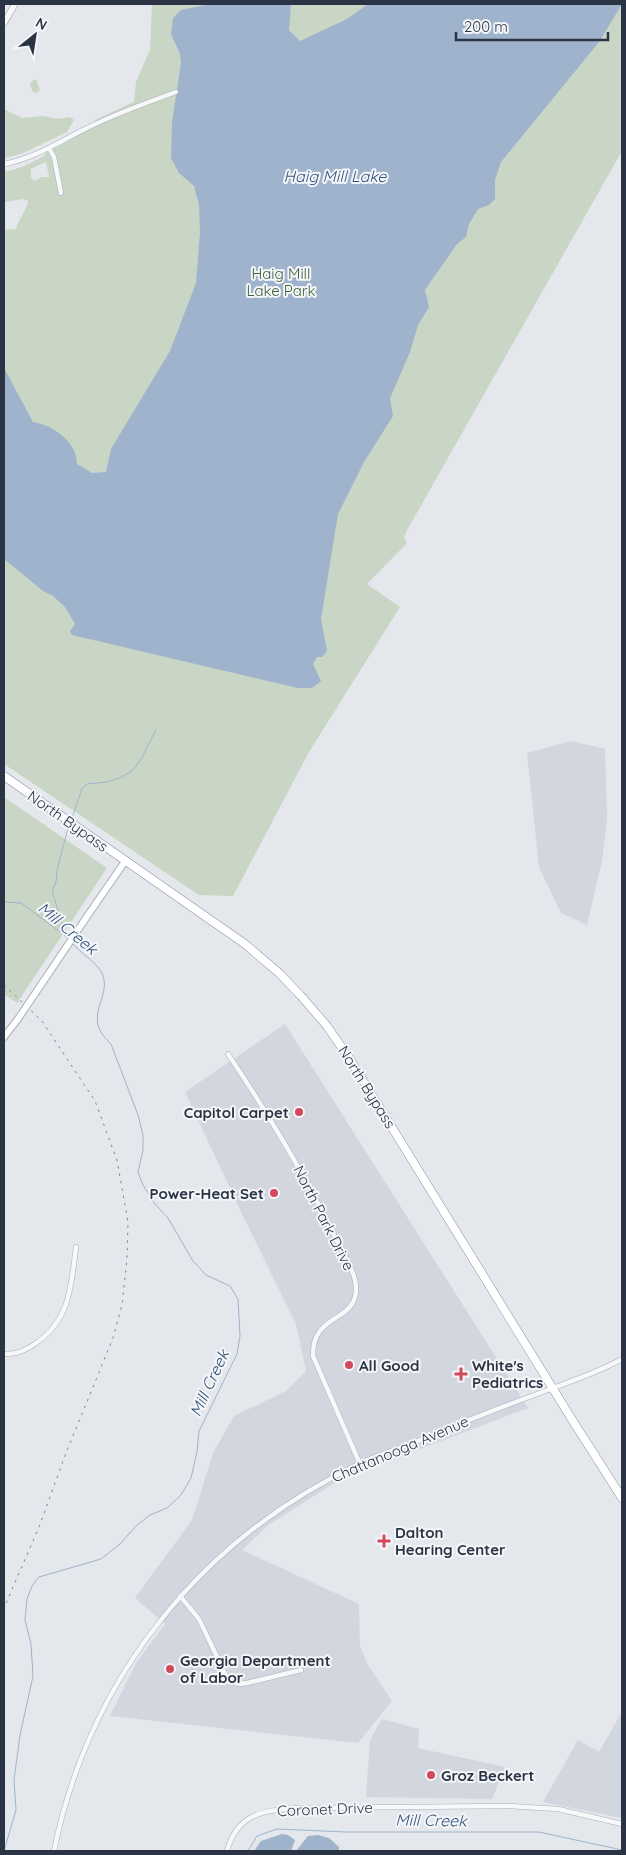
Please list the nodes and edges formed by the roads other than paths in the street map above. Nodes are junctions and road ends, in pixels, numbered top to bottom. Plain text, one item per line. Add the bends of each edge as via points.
1 (15, 4) edge
2 (4, 23) edge
3 (176, 92) dead end
4 (49, 148) junction
5 (4, 164) edge
6 (61, 193) dead end
7 (4, 776) edge
8 (126, 860) junction
9 (4, 1037) edge
10 (228, 1054) dead end
11 (76, 1247) dead end
12 (4, 1354) edge
13 (622, 1359) edge
14 (553, 1388) junction
15 (360, 1464) junction
16 (622, 1498) edge
17 (180, 1596) junction
18 (301, 1670) dead end
19 (622, 1824) edge
20 (54, 1851) edge
21 (227, 1851) edge

1 - 2 street
3 - 4 street via 119,113
4 - 5 street via 18,162
4 - 6 street via 54,157
7 - 8 highway, North Bypass
8 - 9 main road, bridge
8 - 14 highway, North Bypass via 245,944 284,979 327,1026
10 - 15 street, North Park Drive via 299,1166 356,1280 353,1302 344,1313 320,1329 313,1349
11 - 12 street via 65,1311 46,1336 22,1352
13 - 14 street, Chattanooga Avenue
14 - 15 street, Chattanooga Avenue
14 - 16 highway, North Bypass
15 - 17 street, Chattanooga Avenue via 309,1490 257,1525
17 - 18 street via 199,1619 222,1671 232,1682 248,1683
17 - 20 street, Chattanooga Avenue via 129,1662 99,1717 77,1767
19 - 21 street, Coronet Drive via 558,1809 528,1807 298,1808 256,1814 240,1824

